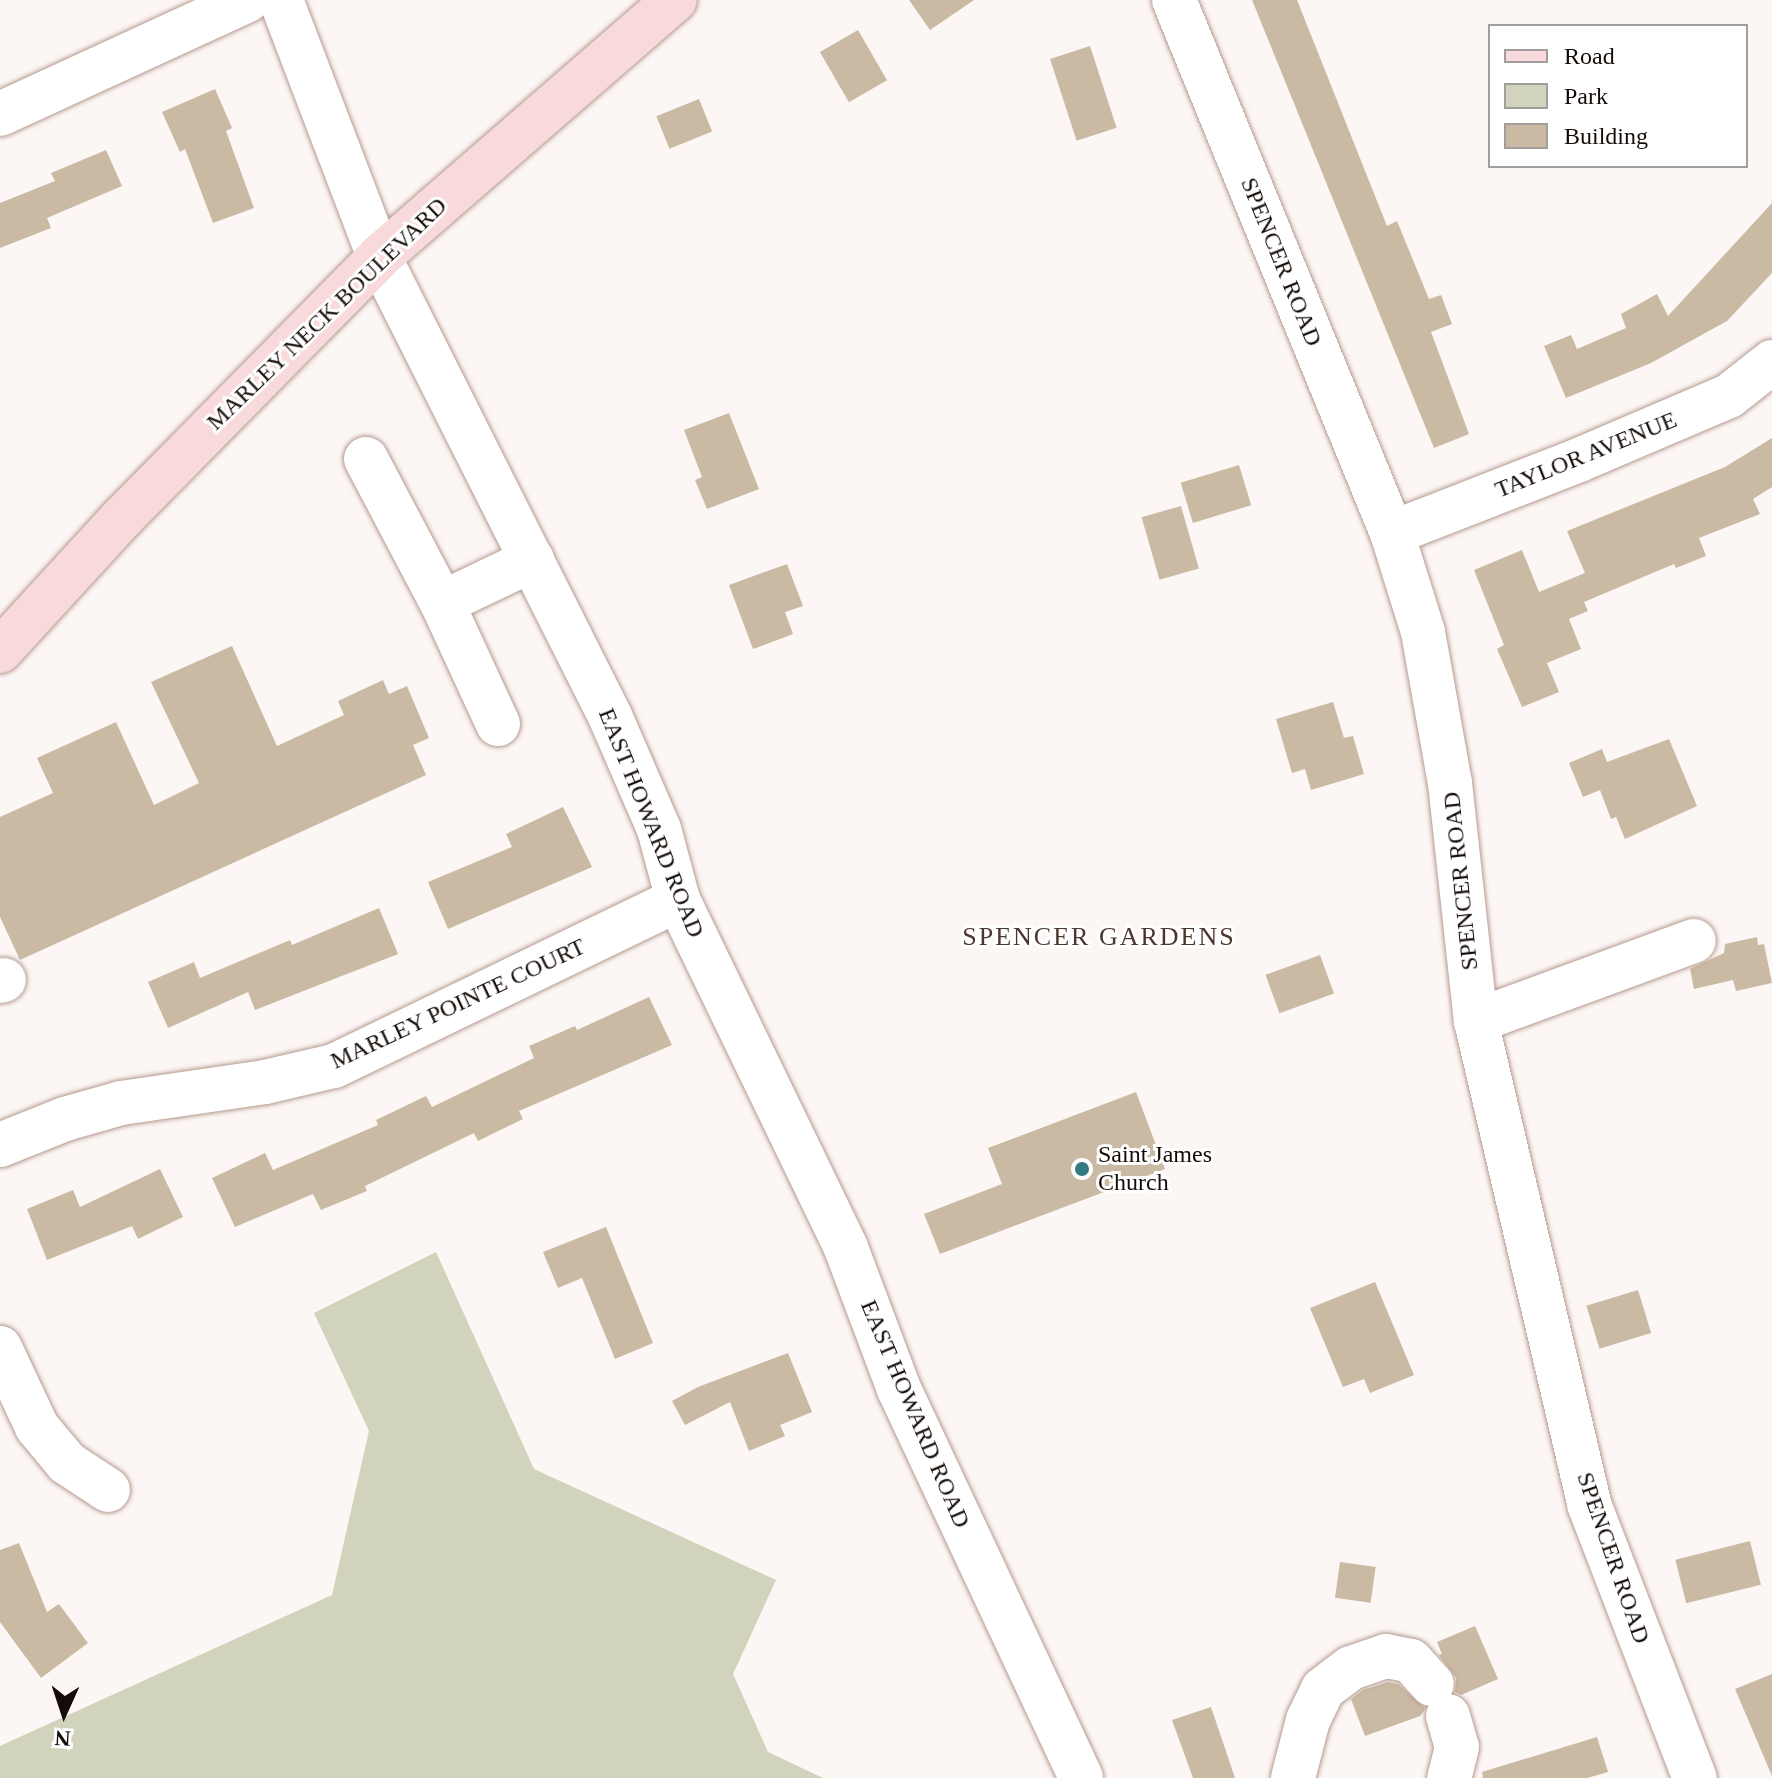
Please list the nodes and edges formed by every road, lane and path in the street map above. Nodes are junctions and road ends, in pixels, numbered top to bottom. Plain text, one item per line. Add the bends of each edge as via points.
1 (248, 0) edge
2 (281, 0) edge
3 (675, 0) edge
4 (1174, 0) edge
5 (0, 114) edge
6 (379, 257) junction
7 (1772, 362) edge
8 (366, 459) dead end
9 (1392, 533) junction
10 (532, 560) junction
11 (442, 603) junction
12 (0, 651) edge
13 (498, 724) dead end
14 (678, 900) junction
15 (1694, 941) dead end
16 (1476, 1021) junction
17 (0, 1145) edge
18 (0, 1348) edge
19 (108, 1490) dead end
20 (1081, 1778) edge
21 (1293, 1778) edge
22 (1449, 1778) edge
23 (1695, 1778) edge

1 - 5 street
2 - 6 street, EAST HOWARD ROAD
3 - 6 main road, MARLEY NECK BOULEVARD
4 - 9 street, SPENCER ROAD
6 - 10 street, EAST HOWARD ROAD
6 - 12 main road, MARLEY NECK BOULEVARD via 133,506
7 - 9 street, TAYLOR AVENUE via 1729,396
8 - 11 street
9 - 16 street, SPENCER ROAD via 1423,632 1450,783
10 - 11 street
10 - 14 street, EAST HOWARD ROAD via 659,829
11 - 13 street
14 - 17 street, MARLEY POINTE COURT via 334,1066 121,1103
14 - 20 street, EAST HOWARD ROAD via 846,1248 899,1389
15 - 16 street
16 - 23 street, SPENCER ROAD via 1589,1504
18 - 19 street via 37,1427 67,1463
21 - 22 street via 1308,1720 1323,1689 1351,1668 1386,1656 1411,1661 1440,1700 1457,1747

